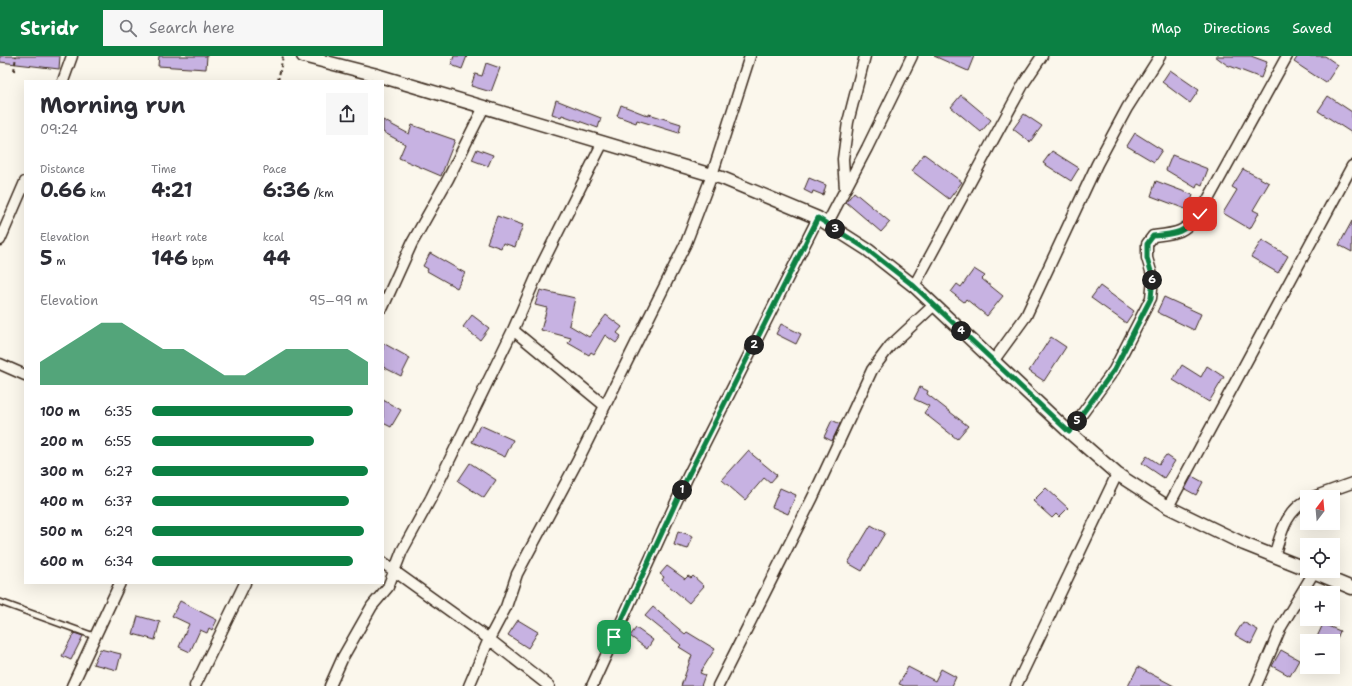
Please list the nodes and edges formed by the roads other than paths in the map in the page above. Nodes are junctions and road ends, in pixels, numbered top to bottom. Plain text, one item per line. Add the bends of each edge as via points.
1 (72, 56) edge
2 (303, 56) edge
3 (750, 56) edge
4 (865, 56) edge
5 (912, 56) edge
6 (1042, 56) edge
7 (1160, 56) edge
8 (1287, 56) edge
9 (320, 58) edge
10 (371, 78) edge
11 (63, 80) edge
12 (384, 81) edge
13 (484, 107) junction
14 (603, 142) junction
15 (1352, 166) edge
16 (712, 175) junction
17 (24, 184) edge
18 (845, 189) junction
19 (823, 221) junction
20 (0, 240) edge
21 (914, 286) junction
22 (384, 305) edge
23 (933, 306) junction
24 (513, 330) junction
25 (994, 360) junction
26 (0, 364) edge
27 (24, 375) edge
28 (605, 406) junction
29 (1069, 432) junction
30 (1117, 474) junction
31 (1352, 483) edge
32 (1332, 490) edge
33 (1300, 505) edge
34 (1168, 507) junction
35 (1274, 556) junction
36 (384, 564) edge
37 (1300, 567) edge
38 (394, 572) junction
39 (1307, 578) edge
40 (1328, 578) edge
41 (120, 584) edge
42 (245, 584) edge
43 (1352, 588) edge
44 (0, 602) edge
45 (94, 636) junction
46 (489, 639) junction
47 (72, 686) edge
48 (195, 686) edge
49 (330, 686) edge
50 (469, 686) edge
51 (549, 686) edge
52 (592, 686) edge
53 (718, 686) edge
54 (1016, 686) edge
55 (1256, 686) edge

1 - 11 street
2 - 9 street
3 - 16 street
4 - 18 street via 848,122 843,159
5 - 18 street
6 - 21 street via 1024,83
7 - 25 street via 1127,108 1097,164 1026,316
8 - 29 street via 1200,214 1186,228 1174,234 1153,236 1147,244 1147,258 1153,278 1151,298 1114,370
9 - 10 street
12 - 13 street
13 - 14 street
13 - 22 street via 412,243
14 - 16 street
14 - 24 street via 542,264
15 - 34 street
16 - 19 street
16 - 28 street via 686,243
17 - 20 street
18 - 19 street
19 - 21 street via 868,250
19 - 52 street via 688,476
21 - 23 street
23 - 25 street
23 - 53 street via 890,346 872,370 813,497
24 - 28 street
24 - 38 street via 431,498 402,551
25 - 29 street
26 - 27 street
28 - 46 street via 517,574 506,607
29 - 30 street
30 - 34 street
30 - 54 street
31 - 32 street
33 - 35 street via 1286,520
34 - 35 street
35 - 37 street
36 - 38 street
38 - 46 street
38 - 49 street via 388,587 372,606 357,631
39 - 55 street via 1281,627
40 - 43 street
41 - 45 street
42 - 48 street
44 - 45 lane
45 - 47 street
46 - 50 street
46 - 51 street

